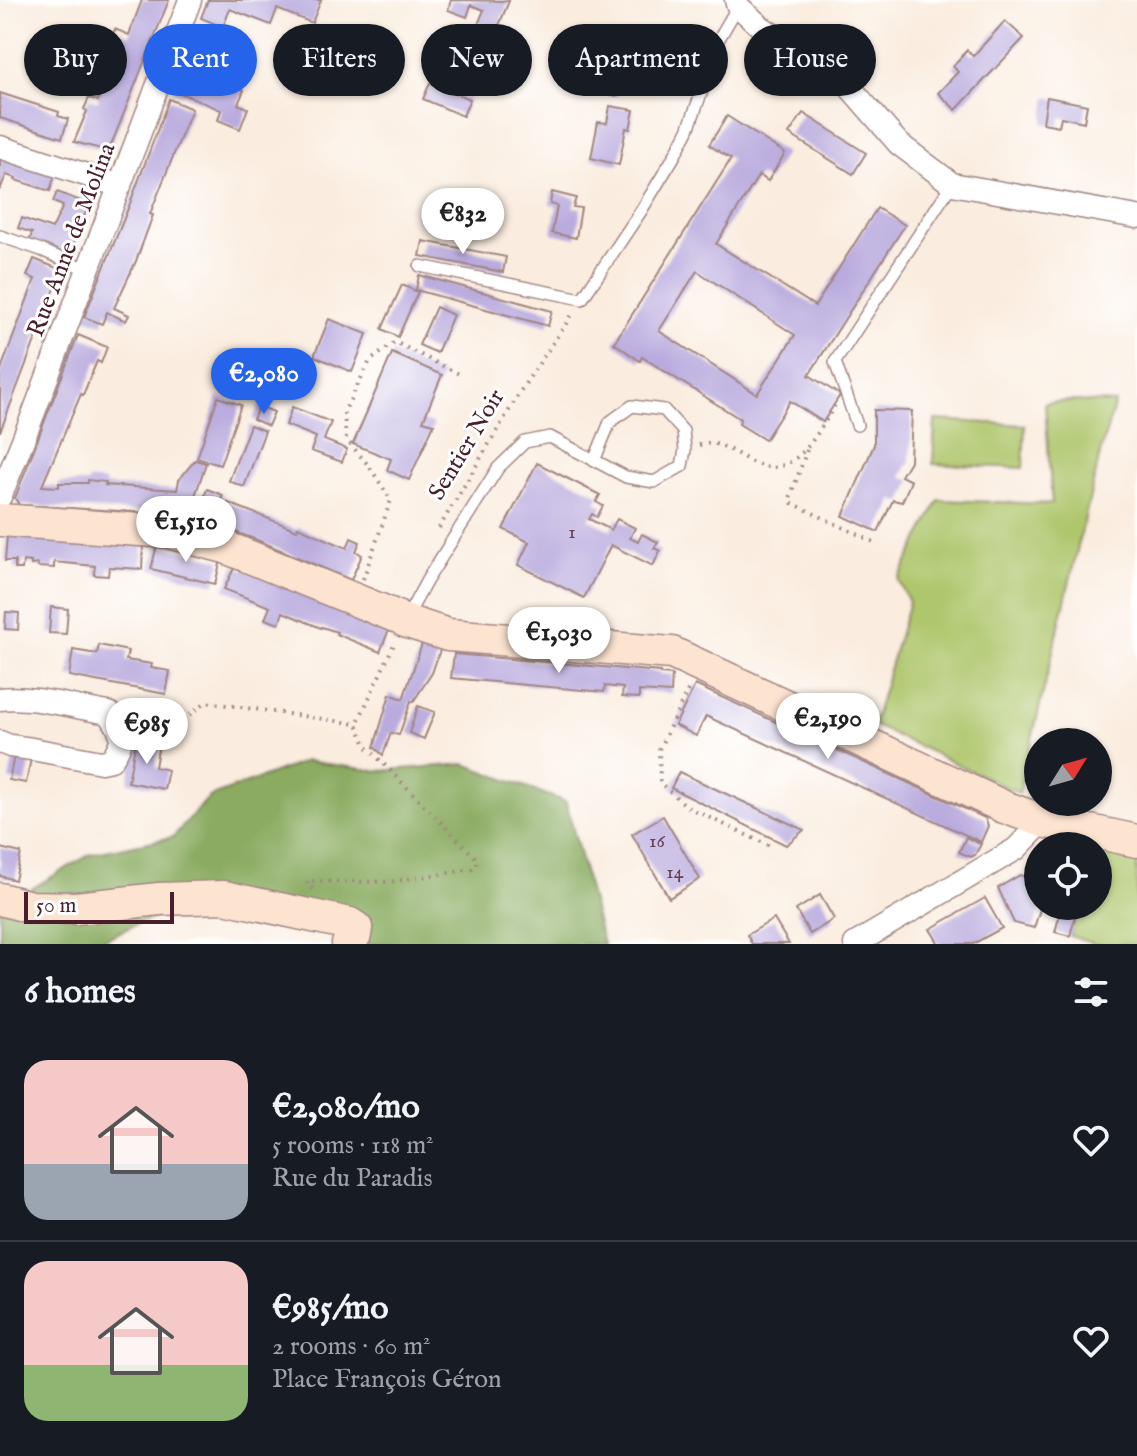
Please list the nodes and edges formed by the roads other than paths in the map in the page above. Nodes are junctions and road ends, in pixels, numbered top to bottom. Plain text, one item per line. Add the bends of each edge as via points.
1 (190, 0) edge
2 (737, 3) edge
3 (0, 147) edge
4 (952, 184) junction
5 (120, 186) junction
6 (1137, 217) edge
7 (0, 236) edge
8 (420, 266) dead end
9 (88, 270) junction
10 (857, 425) dead end
11 (594, 461) junction
12 (0, 497) edge
13 (0, 520) edge
14 (400, 619) junction
15 (0, 699) edge
16 (0, 742) edge
17 (1043, 821) junction
18 (1137, 841) edge
19 (0, 899) edge
20 (358, 939) edge
21 (855, 944) edge

1 - 5 street, Rue Anne de Molina
2 - 4 street via 761,27 783,41 812,49 828,62 899,144
2 - 8 lane via 710,54 707,77 675,155 582,299
3 - 5 street
4 - 6 street
4 - 10 lane via 835,362
5 - 9 street, Rue Anne de Molina
7 - 9 lane
9 - 12 street, Rue Anne de Molina
11 - 11 lane via 626,477 654,482 682,466 683,431 664,410 632,406 610,422
11 - 14 lane via 550,437 525,442 498,468
13 - 14 street via 168,532 225,547
14 - 17 street via 448,635 672,653
15 - 16 street via 109,713 122,731 111,760 101,762
17 - 18 street
17 - 21 street via 1016,849
19 - 20 street via 31,907 76,908 224,897 344,922

